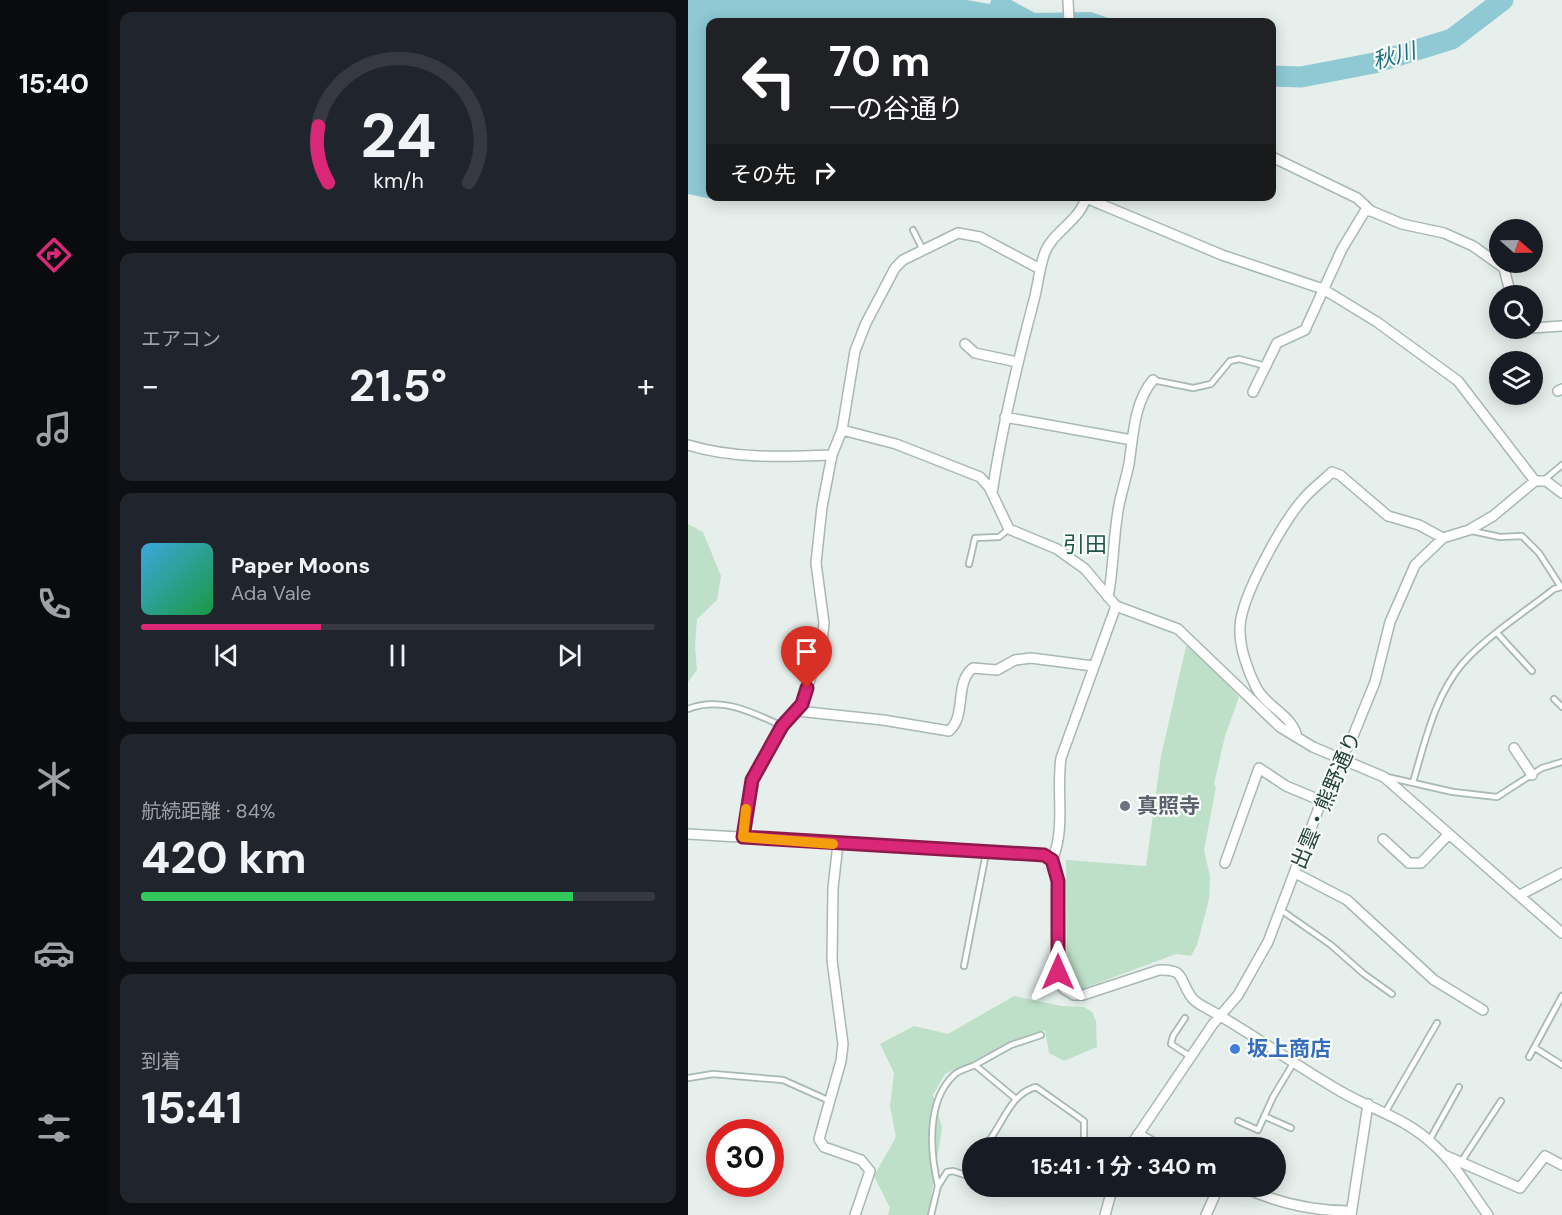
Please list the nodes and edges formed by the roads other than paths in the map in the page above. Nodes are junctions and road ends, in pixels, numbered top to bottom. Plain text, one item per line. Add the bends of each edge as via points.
1 (1068, 0) edge
2 (1069, 18) edge
3 (1276, 159) edge
4 (1083, 201) edge
5 (1095, 201) edge
6 (1370, 211) junction
7 (913, 230) dead end
8 (923, 250) junction
9 (1040, 269) junction
10 (1508, 285) edge
11 (1323, 289) junction
12 (1561, 326) edge
13 (1543, 327) edge
14 (965, 344) dead end
15 (1017, 362) junction
16 (1266, 366) junction
17 (1153, 380) joint
18 (1253, 392) dead end
19 (1005, 417) junction
20 (842, 430) junction
21 (1132, 440) junction
22 (688, 445) edge
23 (832, 455) junction
24 (1561, 465) edge
25 (1540, 481) junction
26 (992, 493) junction
27 (1561, 494) edge
28 (1009, 529) junction
29 (1469, 530) junction
30 (1443, 538) junction
31 (970, 564) dead end
32 (1561, 587) edge
33 (1108, 597) junction
34 (1116, 606) junction
35 (1498, 634) junction
36 (1093, 666) junction
37 (1532, 671) dead end
38 (1554, 699) dead end
39 (1561, 707) edge
40 (688, 709) edge
41 (797, 711) junction
42 (782, 726) junction
43 (1297, 737) junction
44 (1514, 748) dead end
45 (1339, 757) junction
46 (1561, 762) edge
47 (1532, 775) junction
48 (1384, 777) junction
49 (1414, 782) junction
50 (1321, 801) junction
51 (688, 834) edge
52 (1449, 834) junction
53 (743, 837) junction
54 (1383, 839) dead end
55 (838, 844) junction
56 (986, 853) junction
57 (1052, 860) junction
58 (1225, 863) dead end
59 (1295, 873) junction
60 (1561, 873) edge
61 (1520, 895) junction
62 (1281, 910) junction
63 (1561, 933) edge
64 (964, 966) dead end
65 (1392, 993) dead end
66 (1561, 996) edge
67 (1483, 1010) dead end
68 (1222, 1016) junction
69 (1185, 1018) dead end
70 (1437, 1023) dead end
71 (1040, 1035) dead end
72 (1535, 1048) junction
73 (1191, 1057) junction
74 (1530, 1058) dead end
75 (1294, 1062) junction
76 (975, 1065) junction
77 (1561, 1065) edge
78 (688, 1078) edge
79 (1459, 1087) dead end
80 (1016, 1099) junction
81 (830, 1101) junction
82 (1501, 1101) dead end
83 (1368, 1104) junction
84 (1386, 1111) junction
85 (1264, 1116) junction
86 (1238, 1120) dead end
87 (1291, 1128) dead end
88 (1138, 1134) junction
89 (993, 1137) edge
90 (1084, 1137) edge
91 (1136, 1137) edge
92 (1143, 1137) edge
93 (1429, 1140) junction
94 (1442, 1154) junction
95 (1461, 1162) junction
96 (1561, 1165) edge
97 (962, 1174) edge
98 (938, 1186) junction
99 (1110, 1197) edge
100 (1214, 1197) edge
101 (1269, 1197) edge
102 (1351, 1213) edge
103 (854, 1215) edge
104 (931, 1215) edge
105 (1105, 1215) edge
106 (1206, 1215) edge
107 (1488, 1215) edge

1 - 2 street
3 - 6 street via 1357,198
4 - 9 street via 1050,241
5 - 11 street via 1222,255
6 - 10 street via 1473,246 1504,268
6 - 11 street via 1361,215
7 - 8 lane
8 - 9 street via 964,232
8 - 20 street via 895,268 857,340
9 - 15 street
11 - 16 street via 1305,330 1278,343
11 - 25 street via 1377,322 1458,381
12 - 13 street
14 - 15 street via 974,353
15 - 19 street
16 - 17 lane via 1239,359 1230,361 1211,384 1194,388
16 - 18 street
17 - 21 street via 1139,406
19 - 21 street
19 - 26 street
20 - 23 street
20 - 26 street via 940,459 980,477
21 - 33 street via 1119,505
22 - 23 street via 727,453
23 - 41 street via 816,563 824,623 822,643
24 - 25 lane
25 - 27 street
25 - 29 street, 出雲・熊野通り
26 - 28 street
28 - 31 lane via 999,537 975,538
28 - 33 street via 1057,549 1085,569
29 - 30 street, 出雲・熊野通り
29 - 32 lane via 1500,537 1522,536 1539,553
30 - 43 street via 1419,525 1388,516 1333,472 1304,498 1267,556 1246,602 1240,627 1243,651 1258,690 1296,728
30 - 45 street, 出雲・熊野通り via 1426,552 1408,576 1390,622 1375,682 1351,741
32 - 35 lane
33 - 34 street
34 - 36 street
34 - 43 street via 1178,629 1280,727
35 - 37 lane
35 - 49 lane via 1464,662 1446,687 1427,733
36 - 41 street via 1031,658 1015,660 997,670 973,668 965,677 956,721 949,731
36 - 57 street via 1062,758 1057,848
38 - 39 lane
40 - 42 lane via 731,705
41 - 42 street
42 - 53 street via 752,780
43 - 45 street
44 - 47 street
45 - 48 street
45 - 50 street, 出雲・熊野通り
46 - 47 lane
47 - 49 lane via 1497,797
48 - 49 lane
48 - 52 street
50 - 58 street via 1286,786 1259,768
50 - 59 street, 出雲・熊野通り
51 - 53 street
52 - 54 street via 1421,863 1409,863
52 - 61 street
53 - 55 street
55 - 56 street
55 - 81 street via 832,960 843,1044
56 - 57 street via 1039,854
56 - 64 lane
57 - 68 street via 1058,881 1058,972 1064,989 1083,995 1159,970 1171,970 1179,974 1195,1001
59 - 62 street, 出雲・熊野通り
59 - 67 street via 1347,900 1434,980
60 - 61 street
61 - 63 street
62 - 65 lane
62 - 68 street, 出雲・熊野通り via 1253,970
66 - 72 lane
68 - 73 street, 出雲・熊野通り
68 - 75 street
69 - 73 lane via 1171,1044
70 - 84 lane
71 - 76 lane via 1011,1045
72 - 74 lane
72 - 77 lane
73 - 88 street, 出雲・熊野通り
75 - 83 street
75 - 85 lane
76 - 80 lane
76 - 98 lane via 954,1074 938,1100 932,1136
78 - 81 lane via 713,1074 783,1080
79 - 93 lane
80 - 89 lane
80 - 90 lane via 1033,1087 1040,1089 1084,1120
81 - 103 street via 820,1144 861,1160 870,1171
82 - 95 lane
83 - 84 street
83 - 102 street
84 - 93 street
85 - 86 lane via 1258,1130
85 - 87 lane
88 - 91 street, 出雲・熊野通り
88 - 92 street
93 - 94 street
94 - 95 street
94 - 107 street
95 - 96 street via 1520,1188 1545,1156
97 - 98 lane via 947,1172
98 - 104 lane
99 - 105 street
100 - 106 street
101 - 102 street via 1324,1211

